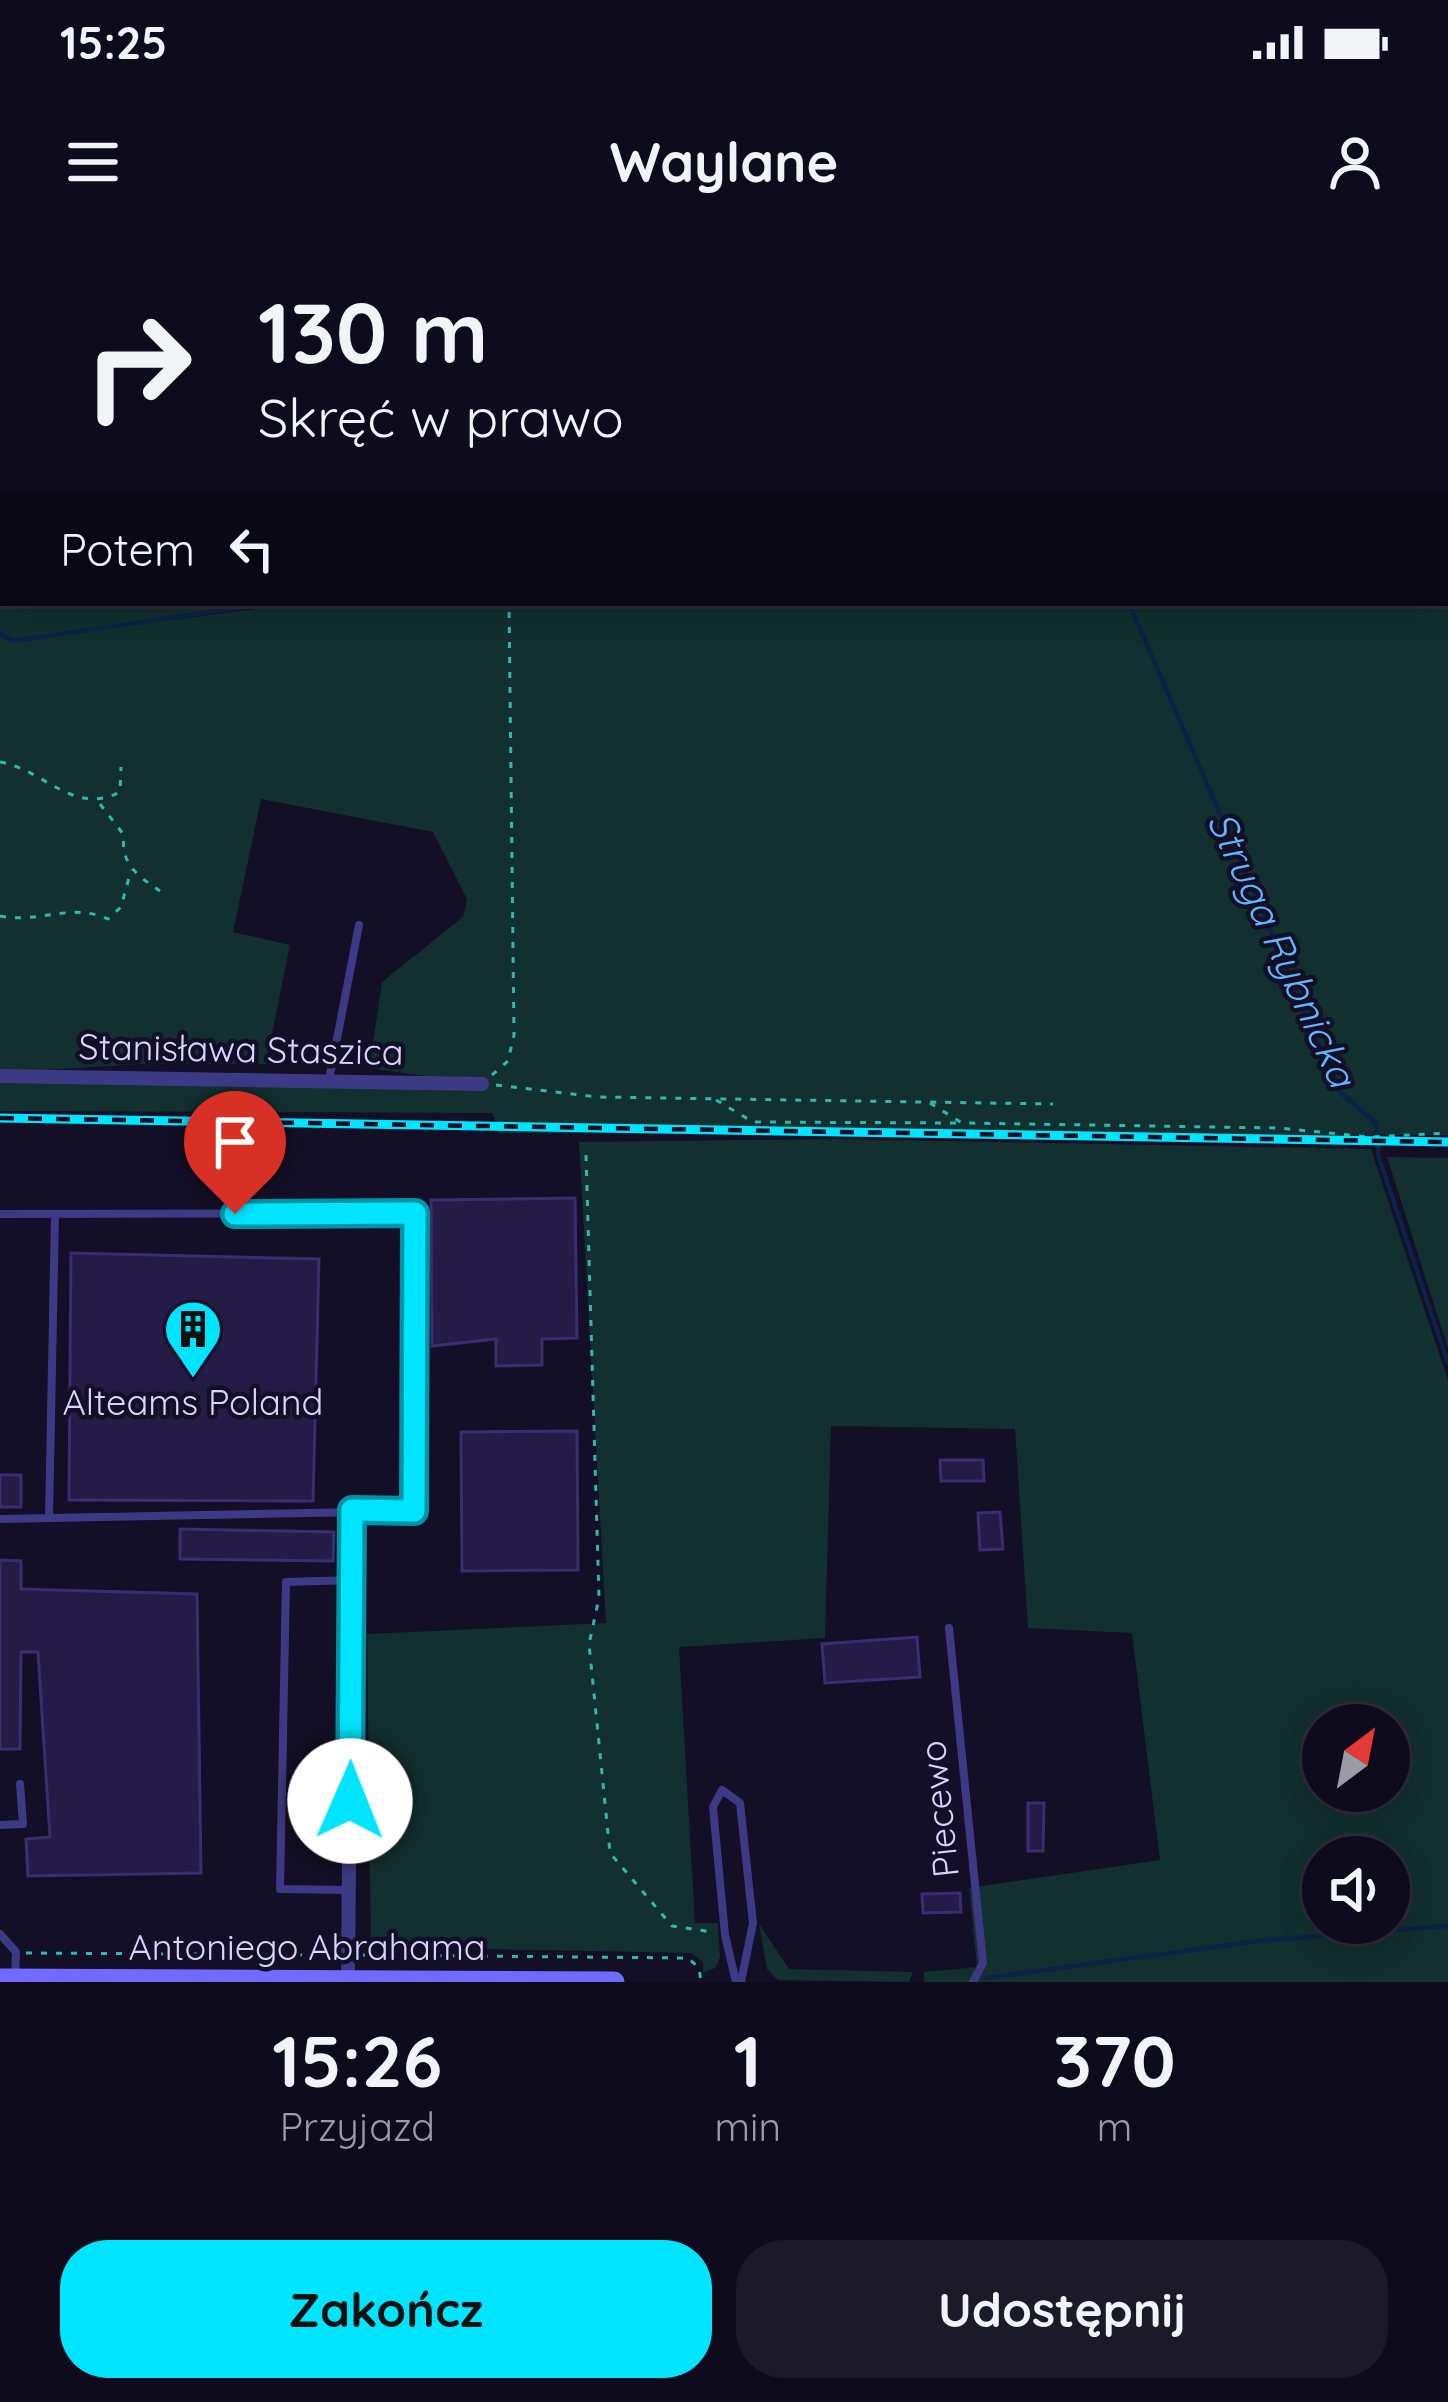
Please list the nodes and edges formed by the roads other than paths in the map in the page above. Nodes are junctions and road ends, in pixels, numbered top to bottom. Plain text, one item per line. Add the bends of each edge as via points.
1 (359, 925) dead end
2 (0, 1076) edge
3 (329, 1080) junction
4 (482, 1084) road end
5 (0, 1214) edge
6 (56, 1215) junction
7 (352, 1510) junction
8 (49, 1518) junction
9 (0, 1519) edge
10 (354, 1580) junction
11 (949, 1628) dead end
12 (20, 1784) dead end
13 (0, 1825) edge
14 (349, 1890) junction
15 (0, 1934) edge
16 (8, 1979) edge
17 (348, 1979) edge
18 (614, 1982) edge
19 (739, 1982) edge
20 (973, 1982) edge

1 - 3 lane
2 - 3 street, Stanisława Staszica
3 - 4 street, Stanisława Staszica
5 - 6 lane
6 - 7 lane via 415,1213 414,1511
6 - 8 lane
7 - 8 lane
7 - 10 street
8 - 9 lane
10 - 14 street
10 - 14 lane via 286,1582 280,1888
11 - 20 lane, Piecewo via 983,1964
12 - 13 lane via 23,1824
14 - 17 street
15 - 16 lane via 16,1952
16 - 17 main road, Antoniego Abrahama
17 - 18 main road, Antoniego Abrahama
19 - 19 lane via 725,1935 712,1807 722,1790 740,1803 753,1923

